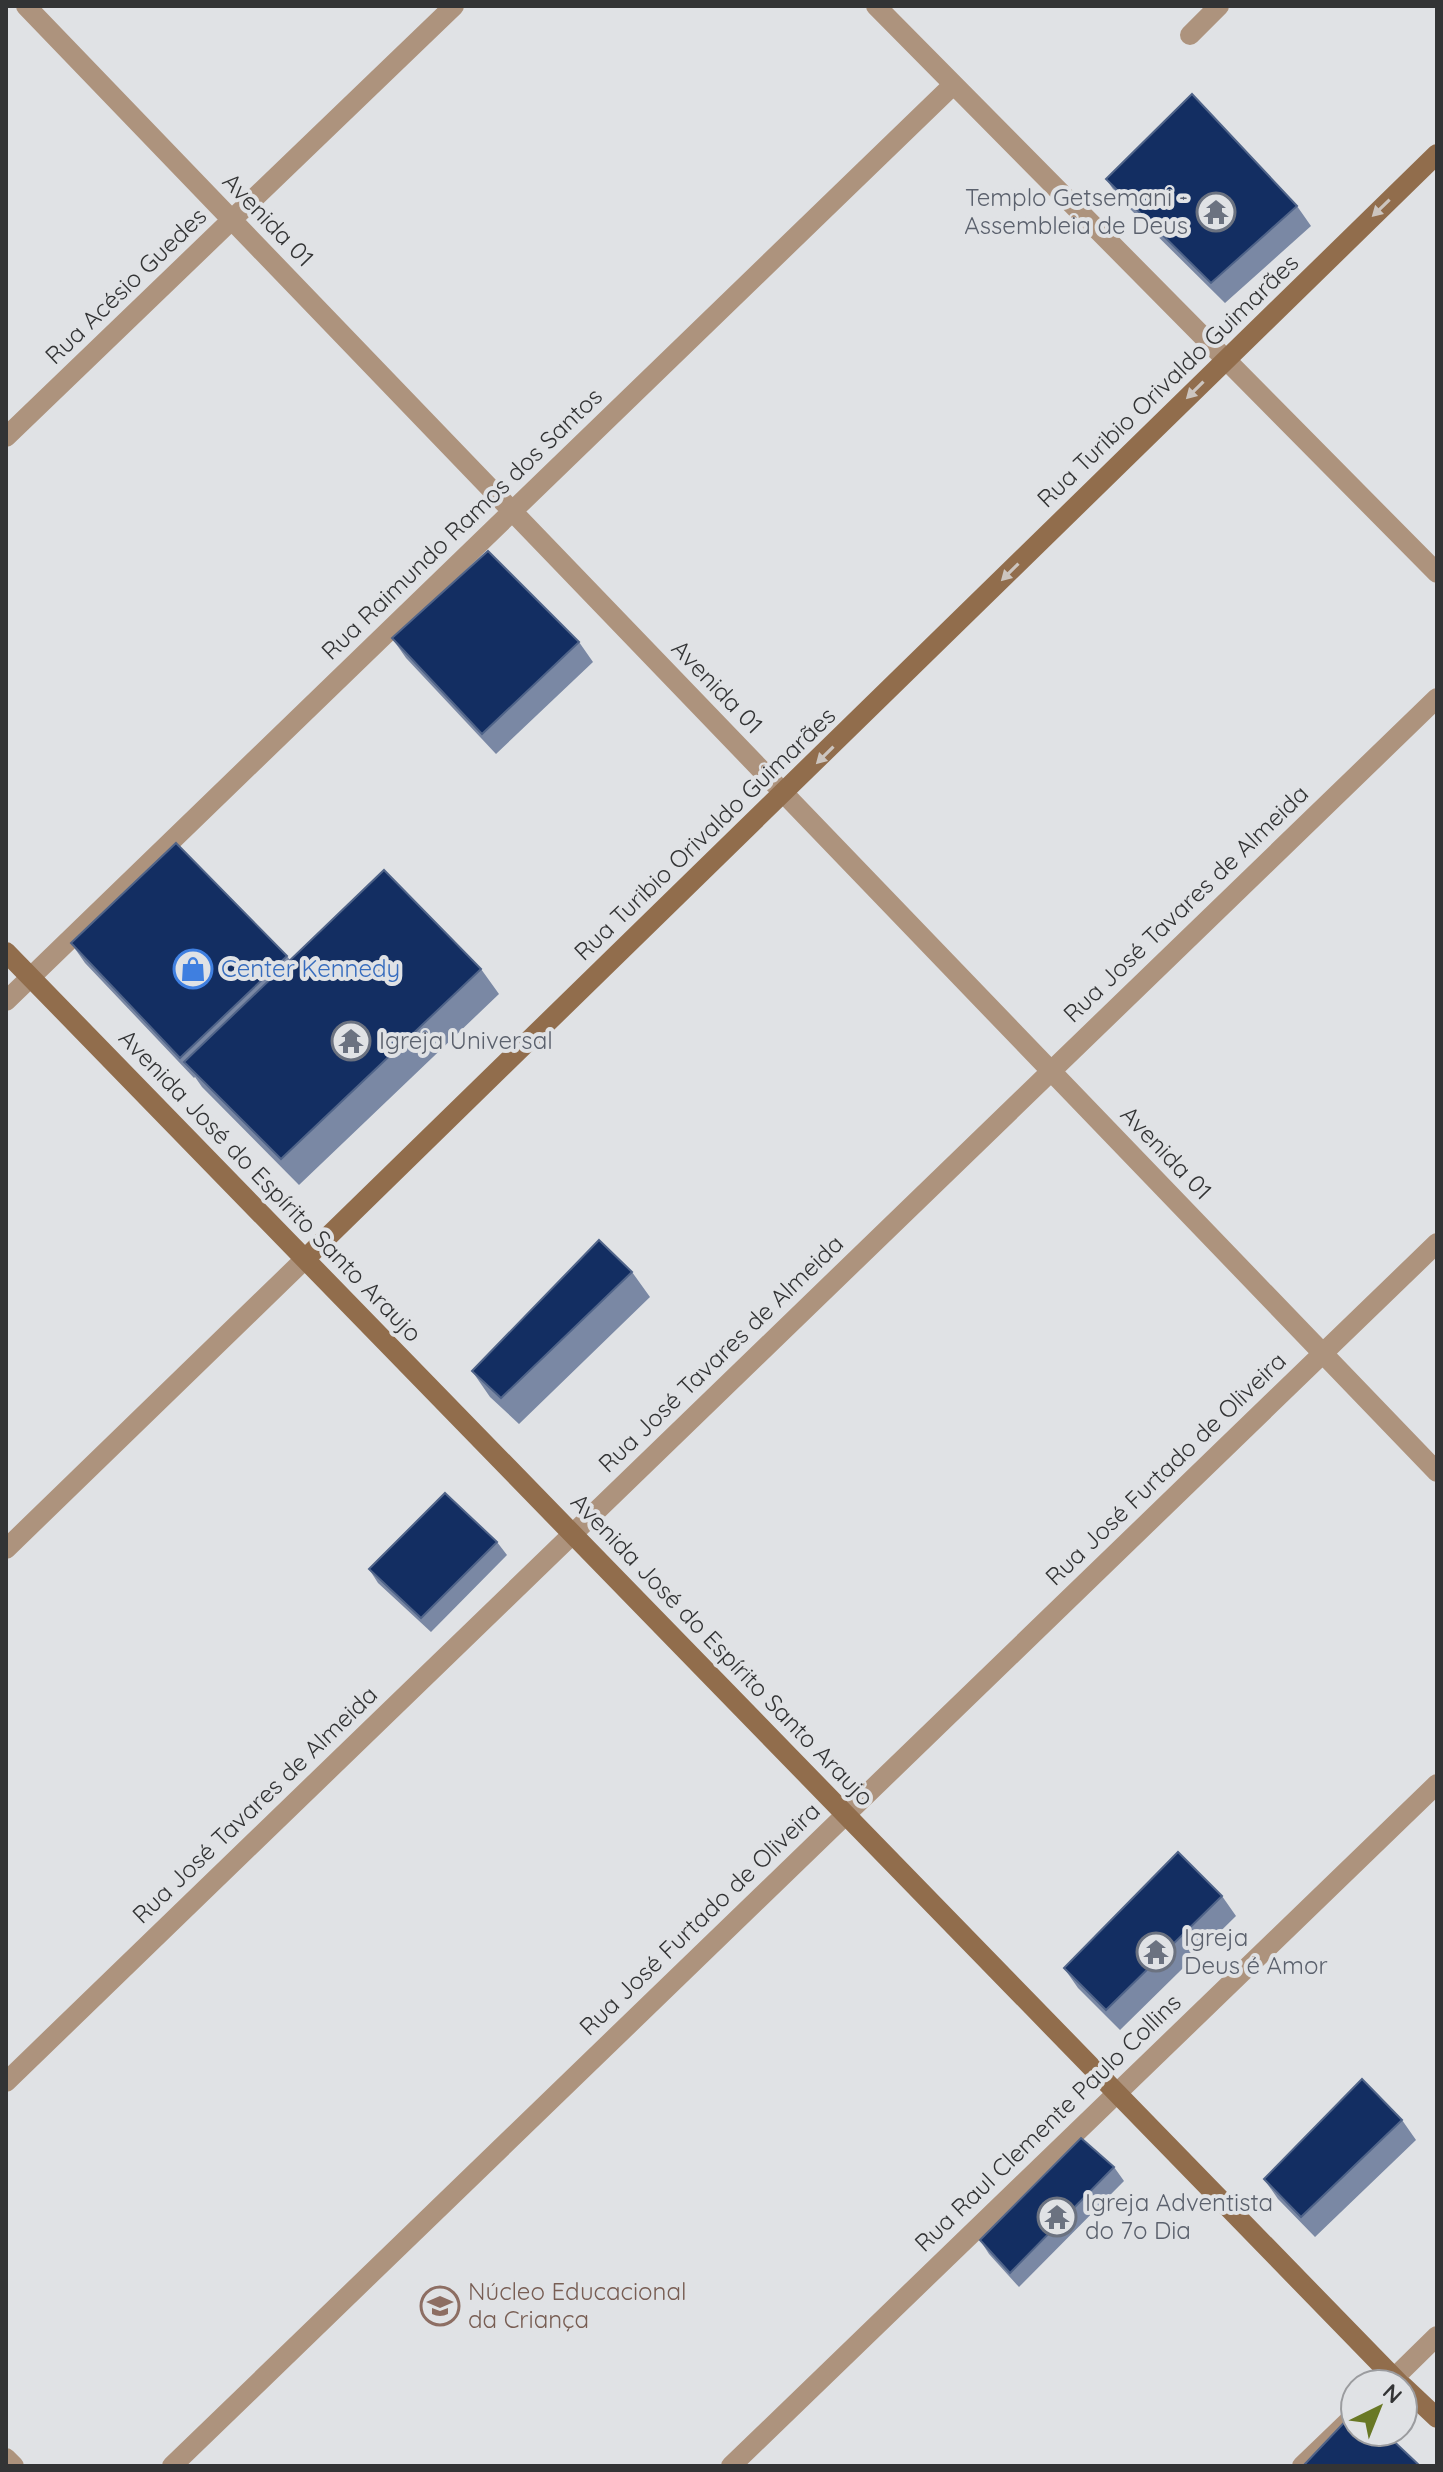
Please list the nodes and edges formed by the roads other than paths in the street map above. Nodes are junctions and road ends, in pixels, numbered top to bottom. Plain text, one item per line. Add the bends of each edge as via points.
1 (26, 6) edge
2 (454, 6) edge
3 (876, 6) edge
4 (1219, 6) edge
5 (1190, 35) dead end
6 (953, 85) junction
7 (1437, 154) edge
8 (232, 220) junction
9 (1225, 359) junction
10 (6, 437) edge
11 (512, 512) junction
12 (1437, 573) edge
13 (1437, 698) edge
14 (785, 794) junction
15 (6, 952) edge
16 (31, 977) junction
17 (6, 1001) edge
18 (1051, 1071) junction
19 (1437, 1243) edge
20 (305, 1259) junction
21 (1323, 1354) junction
22 (1437, 1472) edge
23 (573, 1534) junction
24 (6, 1549) edge
25 (1437, 1784) edge
26 (846, 1815) junction
27 (6, 2082) edge
28 (1117, 2093) junction
29 (1437, 2336) edge
30 (1382, 2368) edge
31 (1409, 2368) edge
32 (1419, 2403) edge
33 (1437, 2418) edge
34 (1339, 2430) edge
35 (6, 2458) edge
36 (14, 2466) edge
37 (172, 2466) edge
38 (731, 2466) edge
39 (1302, 2466) edge

1 - 8 street, Avenida 01
2 - 8 street, Rua Acésio Guedes
3 - 6 street
4 - 5 street
6 - 9 street
6 - 11 street, Rua Raimundo Ramos dos Santos
7 -> 9 street, Rua Turibio Orivaldo Guimarães
8 - 10 street, Rua Acésio Guedes
8 - 11 street, Avenida 01
9 - 12 street
9 -> 14 street, Rua Turibio Orivaldo Guimarães
11 - 14 street, Avenida 01
11 - 16 street, Rua Raimundo Ramos dos Santos
13 - 18 street, Rua José Tavares de Almeida
14 - 18 street, Avenida 01
14 - 20 street, Rua Turibio Orivaldo Guimarães
15 - 16 street, Avenida José do Espírito Santo Araujo
16 - 17 street, Rua Raimundo Ramos dos Santos
16 - 20 street, Avenida José do Espírito Santo Araujo
18 - 21 street, Avenida 01
18 - 23 street, Rua José Tavares de Almeida
19 - 21 street, Rua José Furtado de Oliveira
20 - 23 street, Avenida José do Espírito Santo Araujo
20 - 24 street, Rua Turibio Orivaldo Guimarães
21 - 22 street, Avenida 01
21 - 26 street, Rua José Furtado de Oliveira
23 - 26 street, Avenida José do Espírito Santo Araujo
23 - 27 street, Rua José Tavares de Almeida
25 - 28 street, Rua Raul Clemente Paulo Collins
26 - 28 street, Avenida José do Espírito Santo Araujo
26 - 37 street, Rua José Furtado de Oliveira
28 - 30 street, Avenida José do Espírito Santo Araujo
28 - 38 street, Rua Raul Clemente Paulo Collins
29 - 31 street
32 - 33 street, Avenida José do Espírito Santo Araujo
34 - 39 street
35 - 36 street

